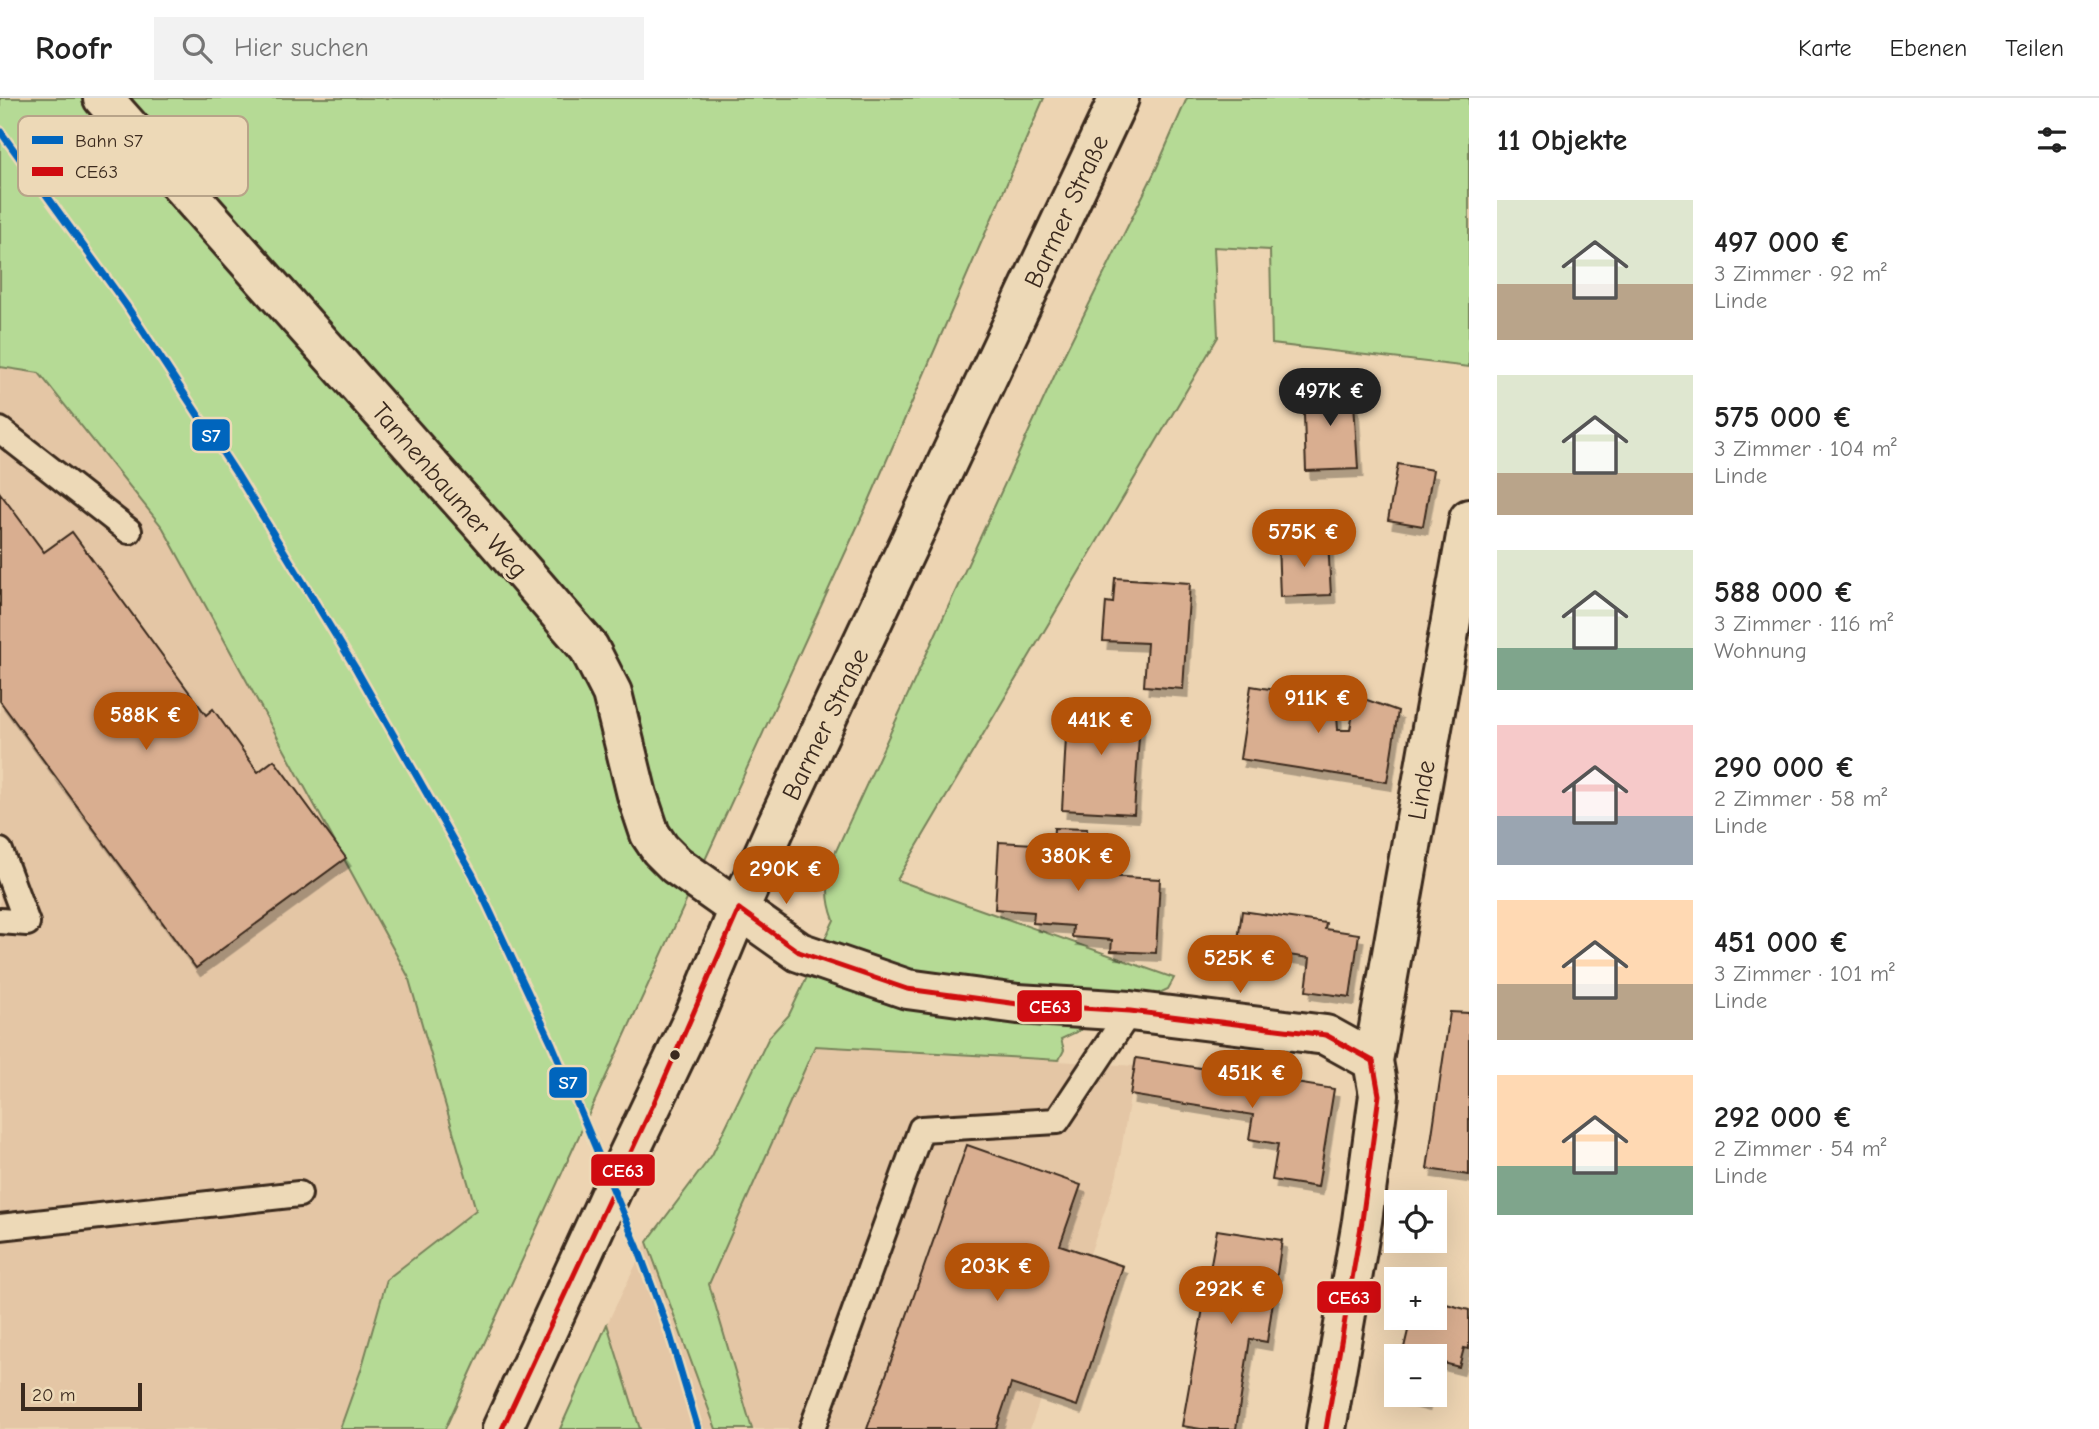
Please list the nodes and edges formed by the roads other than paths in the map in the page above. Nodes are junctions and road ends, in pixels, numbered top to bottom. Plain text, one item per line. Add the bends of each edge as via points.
1 (103, 98) edge
2 (1119, 98) edge
3 (119, 116) edge
4 (190, 196) edge
5 (0, 430) edge
6 (1469, 519) edge
7 (128, 531) dead end
8 (0, 851) edge
9 (739, 909) junction
10 (0, 920) edge
11 (1130, 1011) junction
12 (1373, 1061) junction
13 (299, 1194) dead end
14 (0, 1227) edge
15 (502, 1429) edge
16 (812, 1429) edge
17 (1326, 1429) edge

1 - 3 street, Tannenbaumer Weg
2 - 9 street, Barmer Straße
4 - 9 street, Tannenbaumer Weg via 589,648 612,693 650,834 676,865
5 - 7 lane
6 - 12 street, Linde
8 - 10 lane via 27,923
9 - 11 street via 799,952 907,989 1018,1004
9 - 15 street, Barmer Straße via 695,1015
11 - 12 street via 1326,1035
11 - 16 lane via 1057,1121 921,1129
12 - 17 street, Linde via 1379,1095
13 - 14 lane

